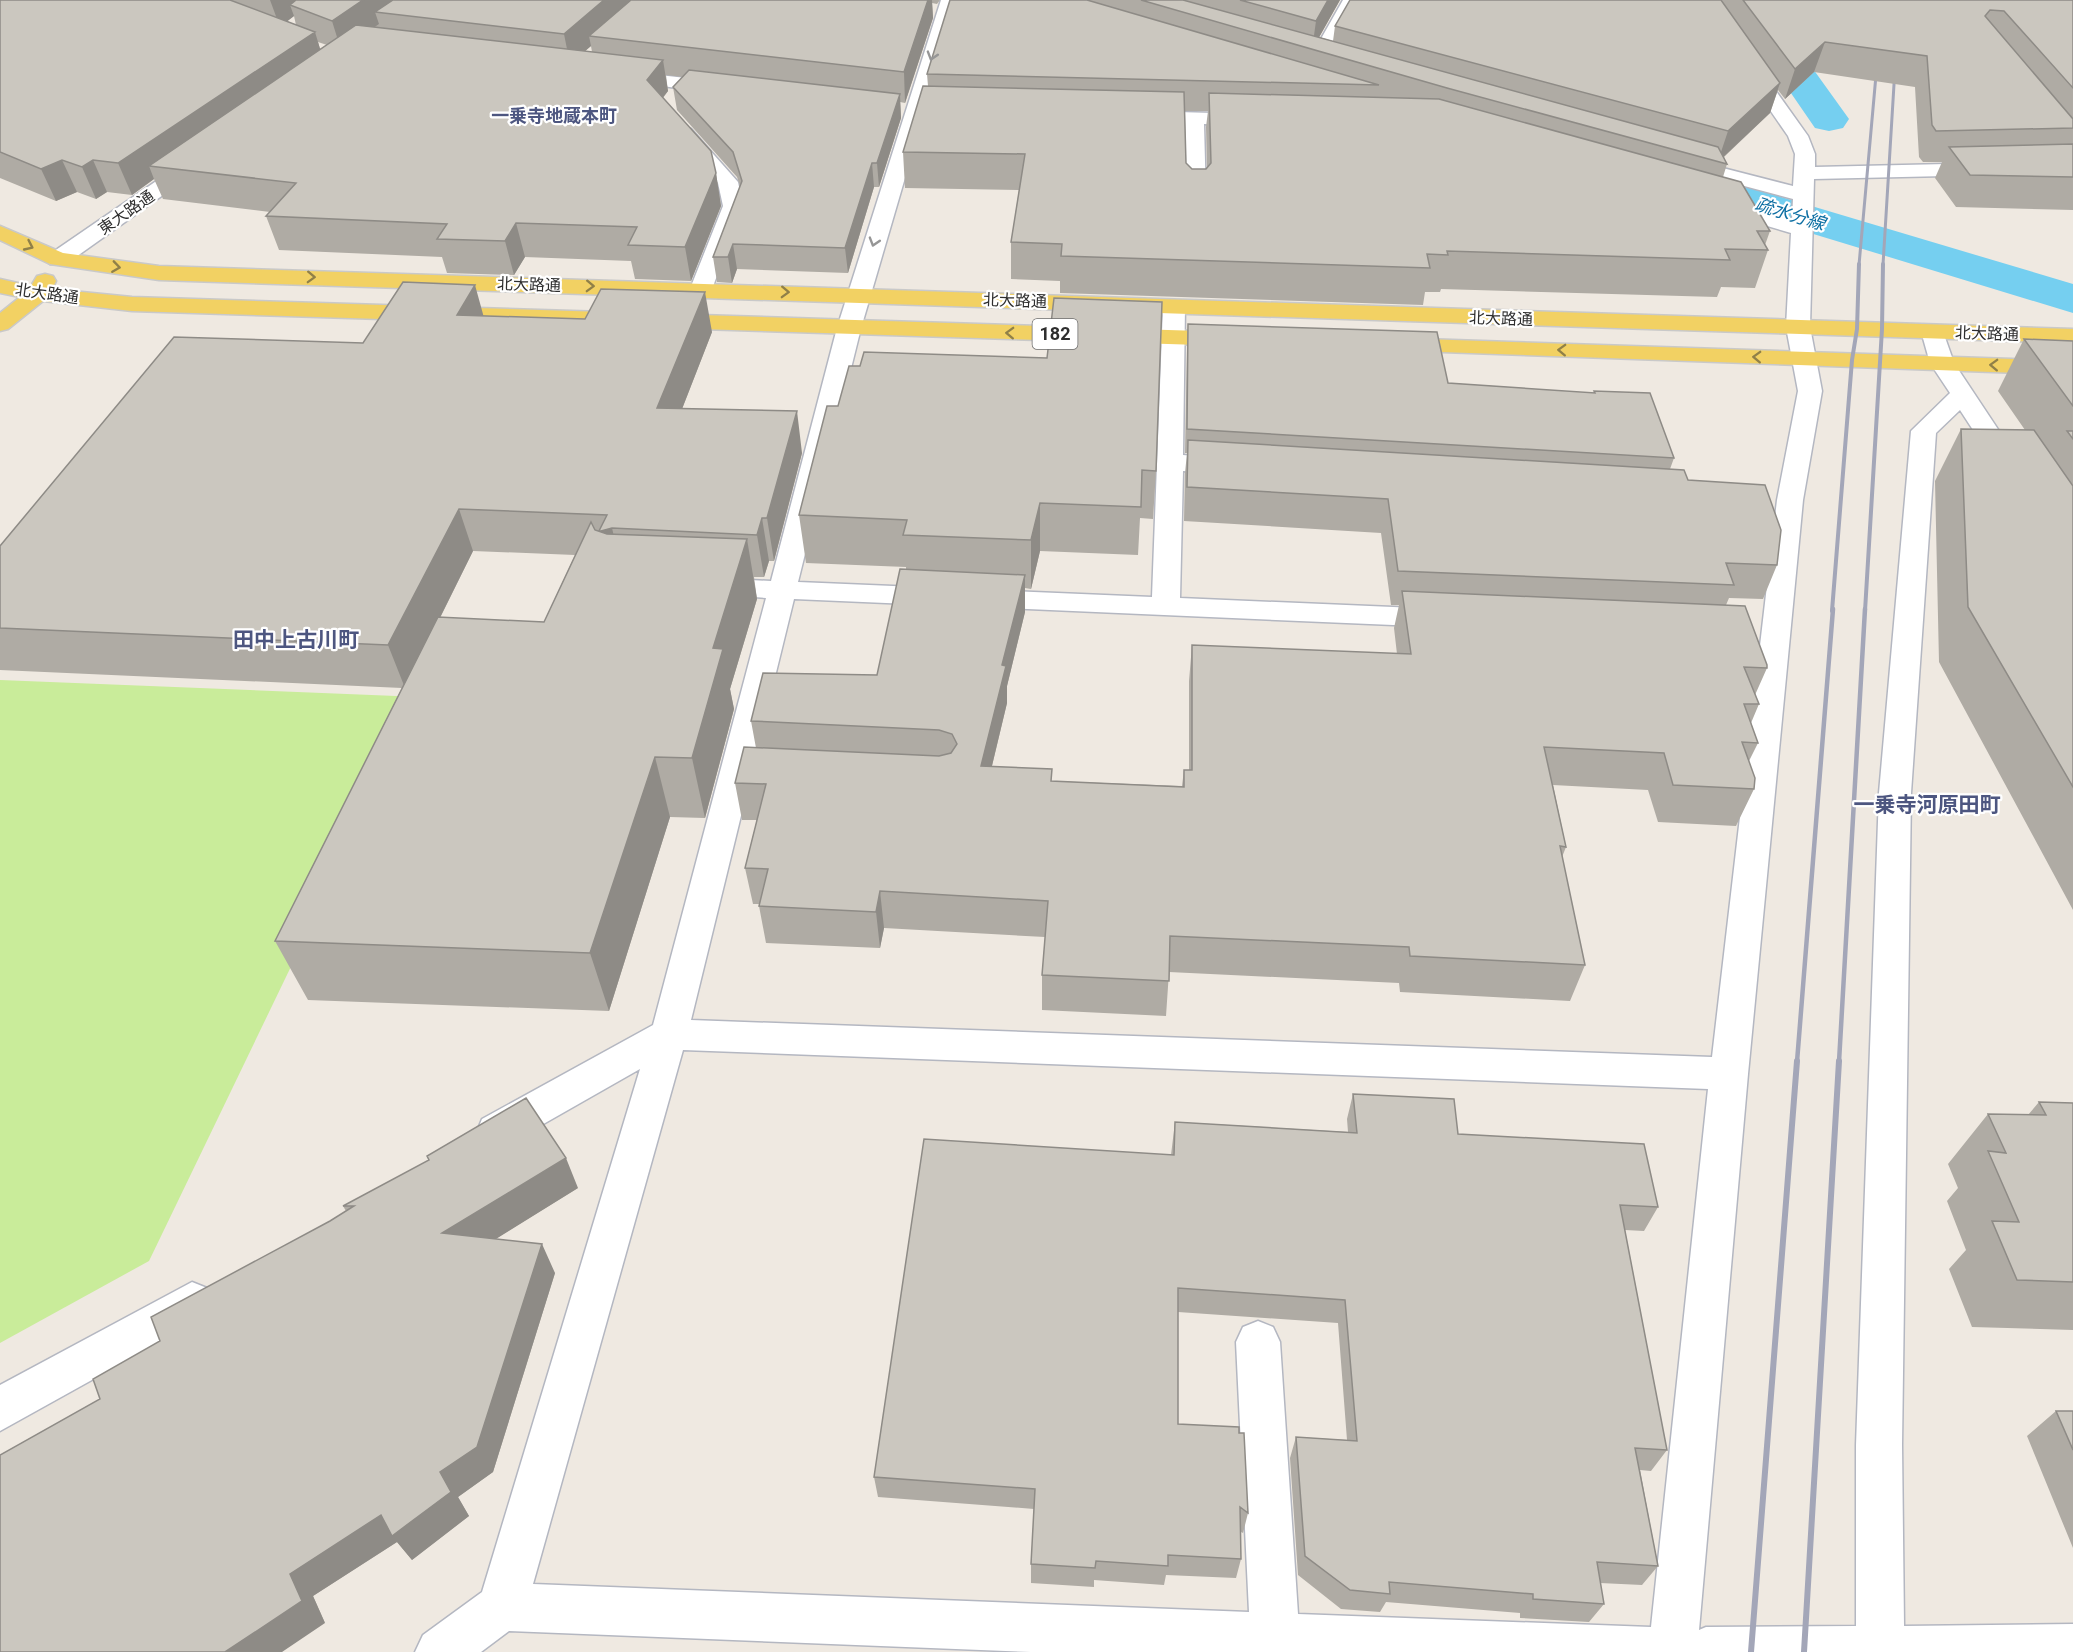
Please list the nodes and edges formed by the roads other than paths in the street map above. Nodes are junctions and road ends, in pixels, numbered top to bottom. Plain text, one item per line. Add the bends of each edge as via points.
1 (1351, 0) edge
2 (1702, 0) edge
3 (947, 6) edge
4 (923, 9) edge
5 (1296, 54) edge
6 (1318, 60) junction
7 (1341, 67) edge
8 (600, 73) edge
9 (689, 84) junction
10 (737, 90) edge
11 (891, 109) edge
12 (915, 112) junction
13 (938, 112) edge
14 (1124, 117) edge
15 (1194, 119) junction
16 (1274, 121) edge
17 (210, 153) edge
18 (1663, 158) edge
19 (2073, 167) edge
20 (1804, 173) junction
21 (1196, 199) edge
22 (1698, 200) edge
23 (1803, 212) junction
24 (0, 232) edge
25 (58, 259) junction
26 (0, 284) edge
27 (701, 289) junction
28 (38, 294) junction
29 (858, 294) junction
30 (1174, 306) junction
31 (0, 324) edge
32 (849, 328) junction
33 (1933, 331) junction
34 (2073, 336) edge
35 (1173, 337) junction
36 (1254, 340) edge
37 (1800, 343) junction
38 (1370, 344) edge
39 (1942, 363) junction
40 (2073, 368) edge
41 (1962, 395) junction
42 (1169, 462) junction
43 (1252, 467) edge
44 (2021, 483) edge
45 (691, 586) edge
46 (782, 590) junction
47 (1166, 606) junction
48 (1472, 619) edge
49 (669, 1034) junction
50 (1729, 1074) junction
51 (460, 1152) edge
52 (219, 1286) edge
53 (1258, 1342) dead end
54 (0, 1409) edge
55 (502, 1607) junction
56 (1275, 1637) junction
57 (2073, 1649) edge
58 (1880, 1651) edge
59 (1985, 1651) edge
60 (440, 1652) edge
61 (1654, 1652) edge
62 (1672, 1652) edge
63 (1706, 1652) edge

1 - 6 street
2 - 20 street via 1797,136 1805,154
3 - 4 street
3 -> 12 street
5 - 6 street
6 - 7 street
8 - 9 street
9 - 10 street
9 - 27 street via 670,111 728,182 733,206
11 - 12 street
12 - 13 street
12 -> 29 street
14 - 15 street
15 - 16 street
15 - 21 street
17 - 25 street, 東大路通
18 - 23 street
19 - 20 street
20 - 23 street
22 - 23 street
23 - 37 street
24 -> 25 main road, 北大路通
25 - 26 main road, 東大路通
25 -> 27 main road, 北大路通 / 182 via 159,273
25 - 28 main road, 東大路通
26 - 28 main road, 北大路通 / 182
27 -> 29 main road, 北大路通 / 182
28 - 31 main road, 東大路通
28 - 32 main road, 北大路通 / 182 via 132,304
29 - 30 main road, 北大路通 / 182
29 - 32 street
30 - 35 street
30 - 37 main road, 北大路通 / 182
35 -> 32 main road, 北大路通 / 182
32 - 46 street
33 - 34 main road, 北大路通 / 182
33 - 37 main road, 北大路通 / 182
33 - 39 street
35 - 36 main road, 北大路通 / 182
35 - 42 street
37 -> 38 main road, 北大路通 / 182
37 - 39 main road, 北大路通 / 182
37 - 50 street via 1810,391 1779,500
40 -> 39 main road, 北大路通 / 182
39 - 41 street
41 - 44 street
41 - 58 street via 1924,431 1895,793 1879,1445
42 - 43 street
42 - 47 street
45 - 46 street
46 - 47 street
46 - 49 street via 753,771
47 - 48 street
49 - 50 street
49 - 51 street
49 - 55 street
50 - 62 street
52 - 54 street
53 - 56 street
55 - 56 street
55 - 60 street
56 - 61 street
57 - 59 street
58 - 59 street
58 - 63 street

